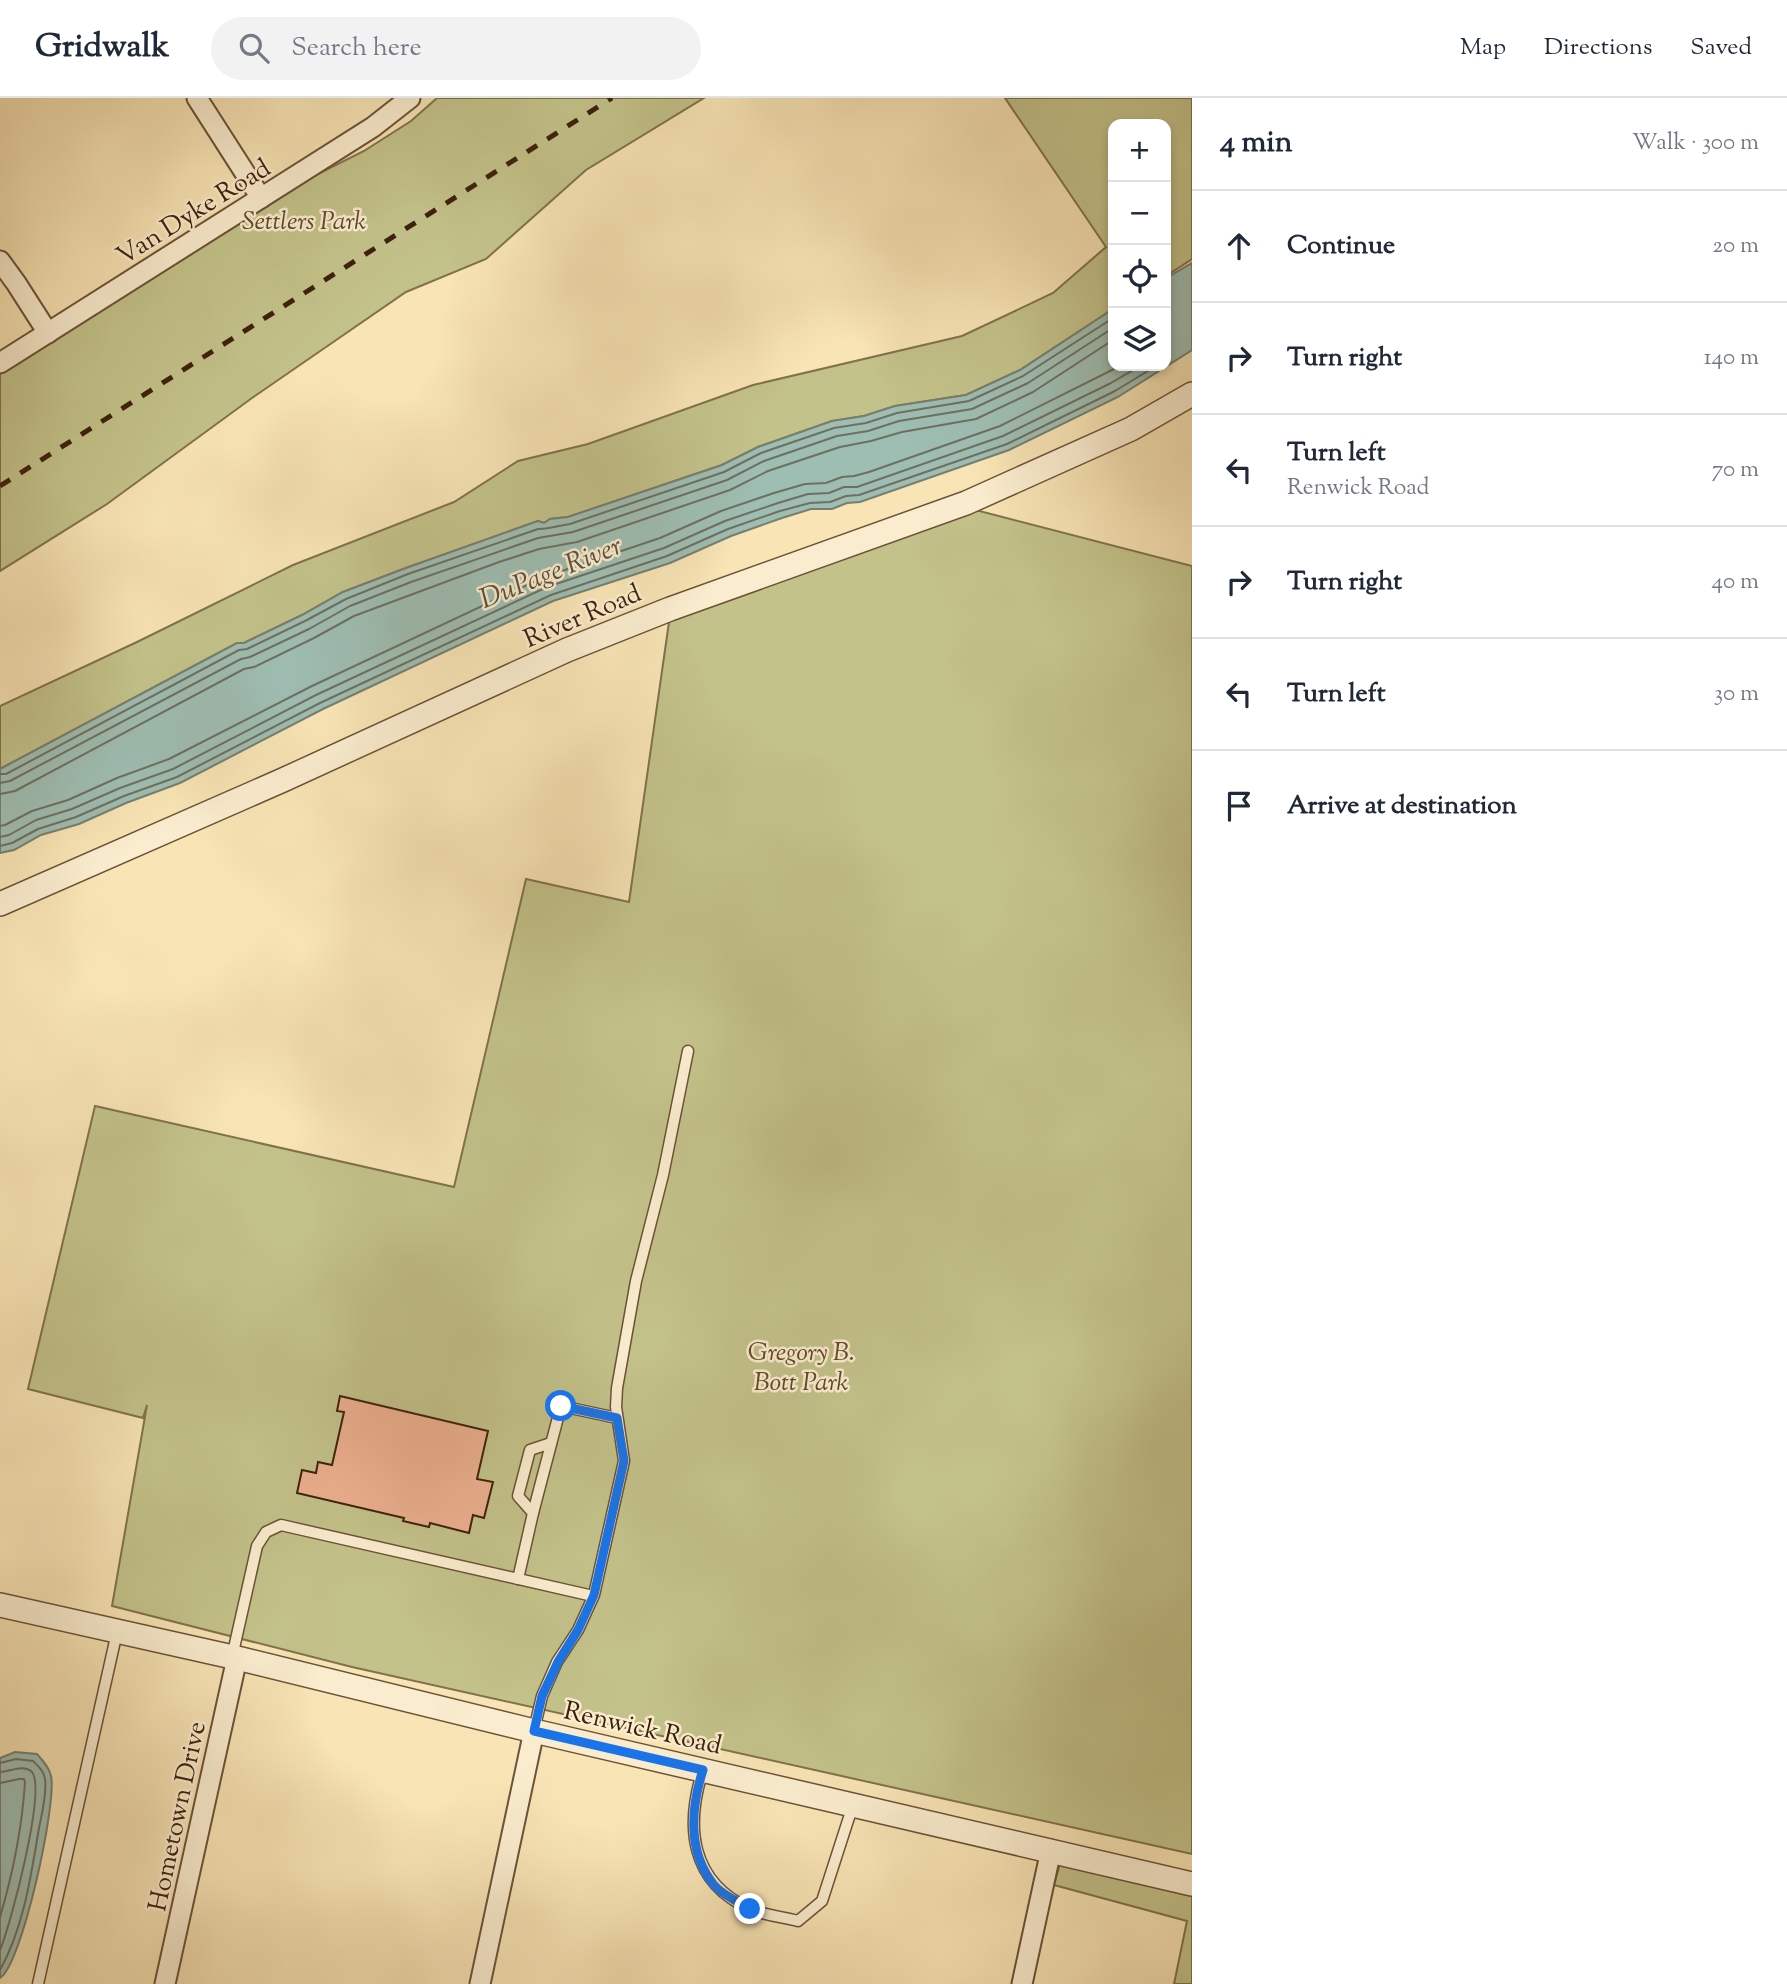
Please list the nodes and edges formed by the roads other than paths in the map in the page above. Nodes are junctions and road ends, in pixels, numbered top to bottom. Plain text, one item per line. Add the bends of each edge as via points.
1 (197, 98) edge
2 (410, 98) edge
3 (261, 198) junction
4 (0, 261) edge
5 (48, 333) junction
6 (0, 363) edge
7 (1192, 394) edge
8 (0, 904) edge
9 (688, 1051) dead end
10 (617, 1418) junction
11 (551, 1443) junction
12 (533, 1513) junction
13 (518, 1579) junction
14 (593, 1596) junction
15 (0, 1605) edge
16 (117, 1631) junction
17 (234, 1658) junction
18 (534, 1731) junction
19 (703, 1770) junction
20 (853, 1804) junction
21 (1051, 1850) junction
22 (1192, 1884) edge
23 (38, 1984) edge
24 (165, 1984) edge
25 (480, 1984) edge
26 (1022, 1984) edge

1 - 3 street
2 - 3 street, Van Dyke Road
3 - 5 street, Van Dyke Road
4 - 5 street
5 - 6 street, Van Dyke Road
7 - 8 street, River Road via 1130,429 966,503 567,650
9 - 10 lane via 636,1281 617,1388
10 - 11 lane via 561,1406
10 - 14 lane via 624,1461
11 - 12 lane
11 - 12 lane via 530,1450 518,1496
12 - 13 lane
13 - 14 lane
13 - 17 lane via 281,1525 266,1532 257,1546
14 - 18 lane via 542,1696
15 - 16 street, Renwick Road
16 - 17 street, Renwick Road
16 - 23 lane
17 - 18 street, Renwick Road
17 - 24 street, Hometown Drive
18 - 19 street, Renwick Road
18 - 25 street
19 - 20 street, Renwick Road
19 - 20 lane via 693,1823 699,1858 715,1887 750,1909 797,1921 822,1901
20 - 21 street, Renwick Road
21 - 22 street, Renwick Road
21 - 26 street

